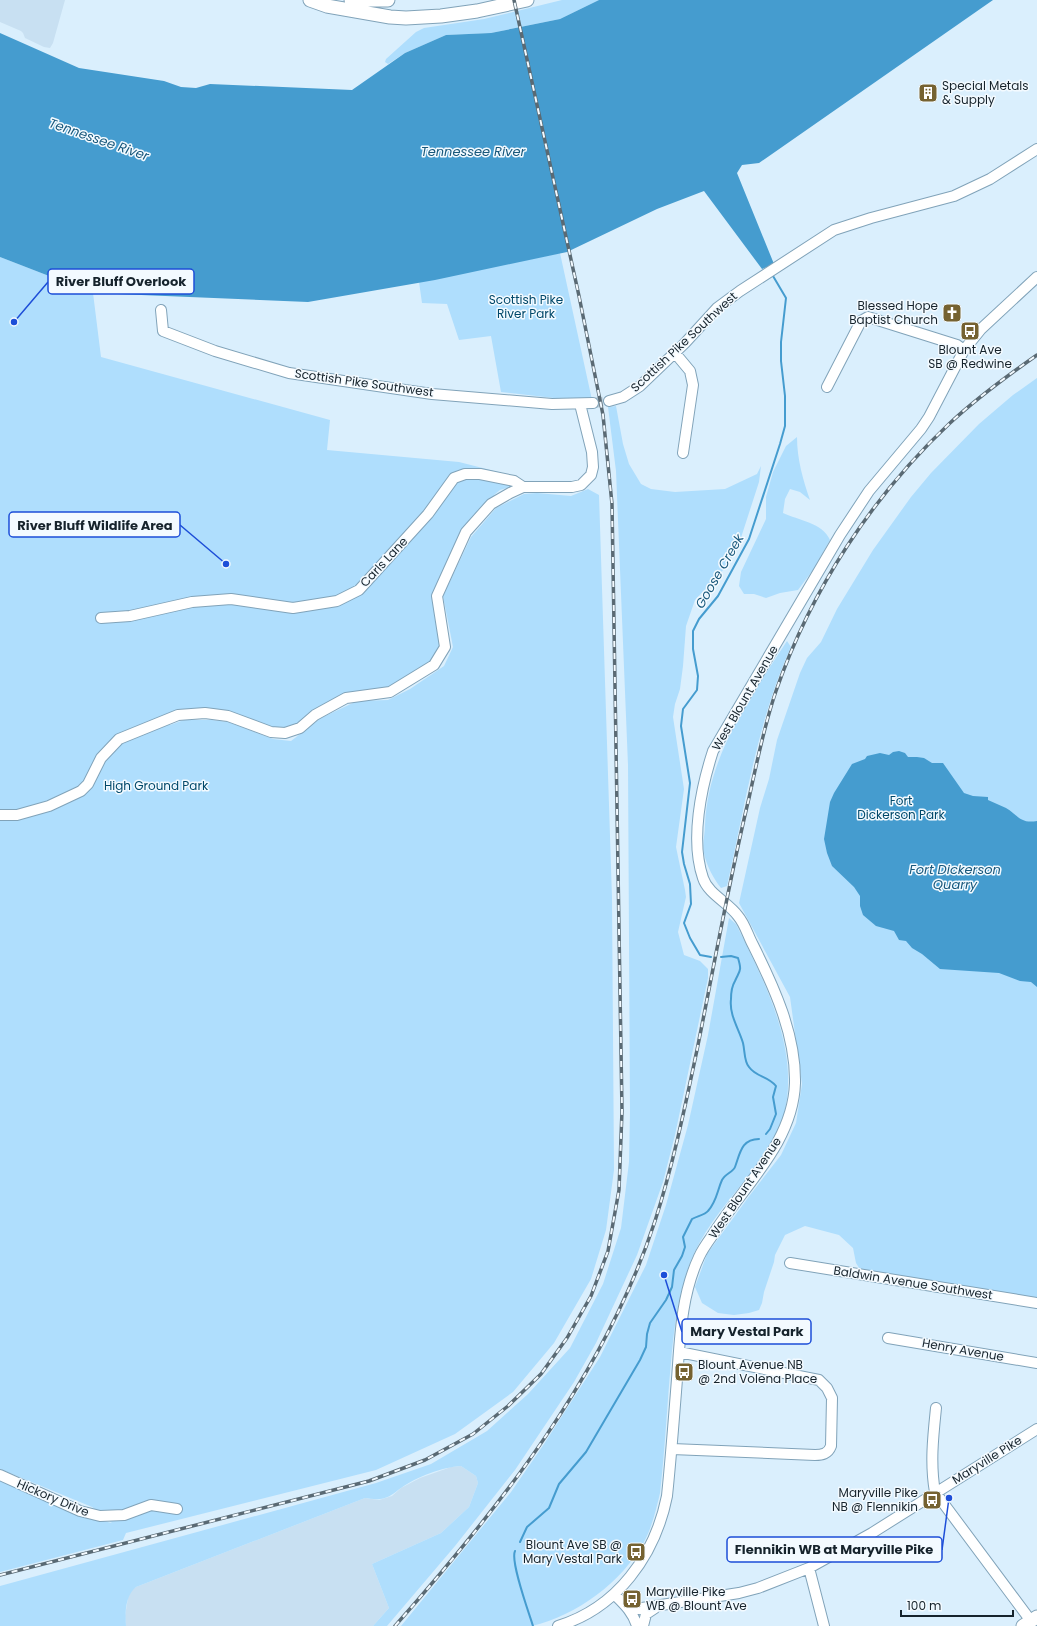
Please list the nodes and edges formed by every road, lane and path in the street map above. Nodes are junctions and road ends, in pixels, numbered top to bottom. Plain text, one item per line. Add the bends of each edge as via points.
1 (314, 0) edge
2 (350, 0) edge
3 (388, 0) edge
4 (527, 0) edge
5 (1037, 149) edge
6 (1037, 277) edge
7 (161, 310) dead end
8 (964, 350) junction
9 (675, 353) junction
10 (826, 387) dead end
11 (609, 401) tunnel mouth
12 (593, 403) tunnel mouth
13 (580, 404) junction
14 (683, 453) dead end
15 (524, 487) junction
16 (101, 618) dead end
17 (0, 815) edge
18 (790, 1263) dead end
19 (1037, 1303) edge
20 (888, 1338) dead end
21 (679, 1352) junction
22 (1037, 1363) edge
23 (936, 1408) dead end
24 (1037, 1429) edge
25 (672, 1449) junction
26 (0, 1475) edge
27 (934, 1492) junction
28 (177, 1508) dead end
29 (809, 1568) junction
30 (614, 1594) junction
31 (658, 1607) junction
32 (629, 1610) junction
33 (1030, 1621) edge
34 (558, 1626) edge
35 (636, 1626) edge
36 (643, 1626) edge
37 (824, 1626) edge

1 - 4 main road via 327,6 406,18 478,11
2 - 3 main road
5 - 9 street, Scottish Pike Southwest via 990,179 954,196 834,230 717,308
6 - 8 street, West Blount Avenue via 981,329
7 - 13 street, Scottish Pike Southwest via 162,331 215,351 288,373 432,394
8 - 10 street via 957,345 868,317 861,321
8 - 21 street, West Blount Avenue via 925,423 869,492 840,535 723,732 706,773 697,852 703,880 738,916 766,972 789,1038 795,1083 790,1112 777,1144 725,1214 699,1256 686,1294
9 - 11 street, Scottish Pike Southwest via 632,392
9 - 14 street via 690,371 693,384
12 - 13 street, Scottish Pike Southwest
13 - 15 street via 592,452 593,467 590,474 581,485 572,487
15 - 16 street, Carls Lane via 480,474 465,474 454,478 428,514 359,590 337,601 293,608 224,599 192,602 130,616
15 - 17 street via 491,504 466,532 437,596 445,647 434,665 390,692 346,698 315,715 300,728 285,733 271,732 228,716 205,713 178,715 119,739 101,758 88,784 81,791 49,806 17,815
18 - 19 street, Baldwin Avenue Southwest
20 - 22 street, Henry Avenue
21 - 25 street, West Blount Avenue
21 - 25 street via 819,1380 832,1398 831,1446 825,1454 815,1456
23 - 27 street via 931,1459
24 - 27 street, Maryville Pike
25 - 30 street, West Blount Avenue via 667,1496 658,1530 640,1565
26 - 28 street, Hickory Drive via 80,1511 100,1516 124,1515 151,1505
27 - 29 street, Maryville Pike via 872,1533
27 - 33 street
29 - 31 street, Maryville Pike via 739,1593
29 - 37 street
30 - 32 street
30 - 34 street via 597,1609
31 - 32 street, Maryville Pike
31 - 36 street via 646,1614
32 - 35 street

